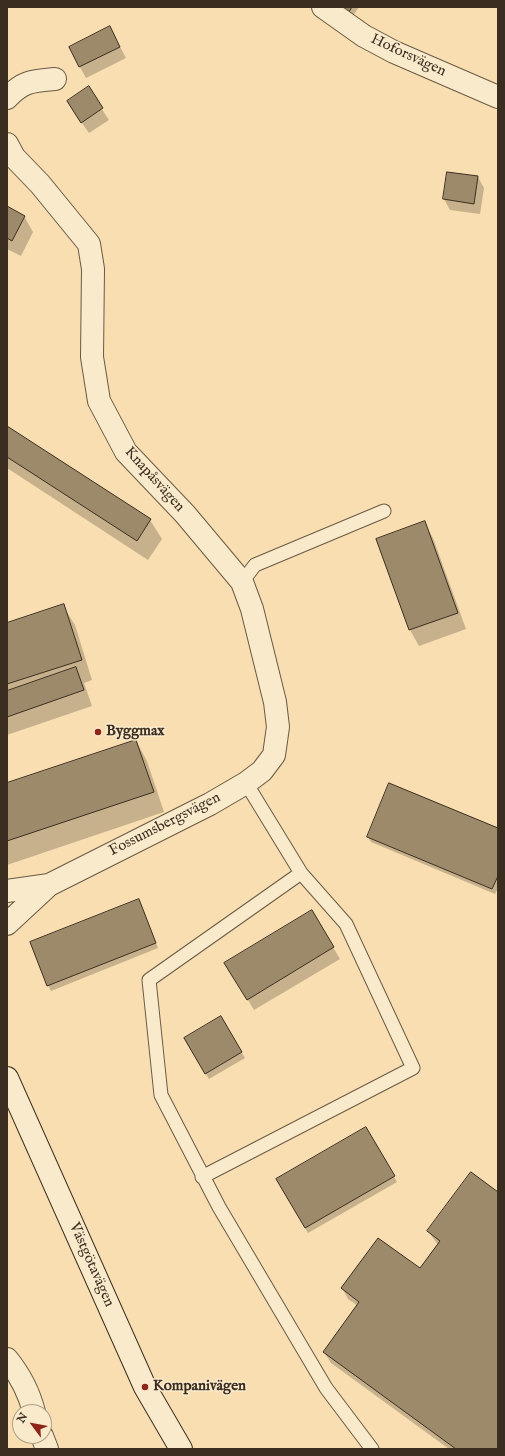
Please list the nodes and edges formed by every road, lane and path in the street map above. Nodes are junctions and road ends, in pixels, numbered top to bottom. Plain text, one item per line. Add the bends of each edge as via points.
1 (323, 7) edge
2 (55, 79) dead end
3 (498, 97) edge
4 (7, 98) edge
5 (7, 144) edge
6 (384, 510) dead end
7 (242, 582) junction
8 (274, 755) joint
9 (246, 783) junction
10 (301, 873) junction
11 (49, 884) junction
12 (7, 891) edge
13 (7, 924) edge
14 (7, 1078) edge
15 (202, 1177) junction
16 (7, 1359) edge
17 (32, 1404) edge
18 (181, 1449) edge
19 (372, 1449) edge

1 - 3 street, Hoforsvägen via 364,36 394,52
2 - 4 street via 34,81 18,87
5 - 7 street, Knapåsvägen via 14,157 55,201 89,244 93,268 92,358 99,401 126,452 185,514
6 - 7 lane via 255,565
7 - 8 street, Knapåsvägen via 252,609 274,702 278,727
8 - 9 street, Fossumsbergsvägen via 262,771
9 - 10 lane
9 - 11 street, Fossumsbergsvägen via 210,804
10 - 15 lane via 149,980 161,1096
10 - 15 lane via 346,924 412,1068
11 - 12 street, Fossumsbergsvägen
11 - 13 street, Fossumsbergsvägen
14 - 18 street, Västgötavägen via 144,1387
15 - 19 lane via 326,1388
16 - 17 street via 18,1373

